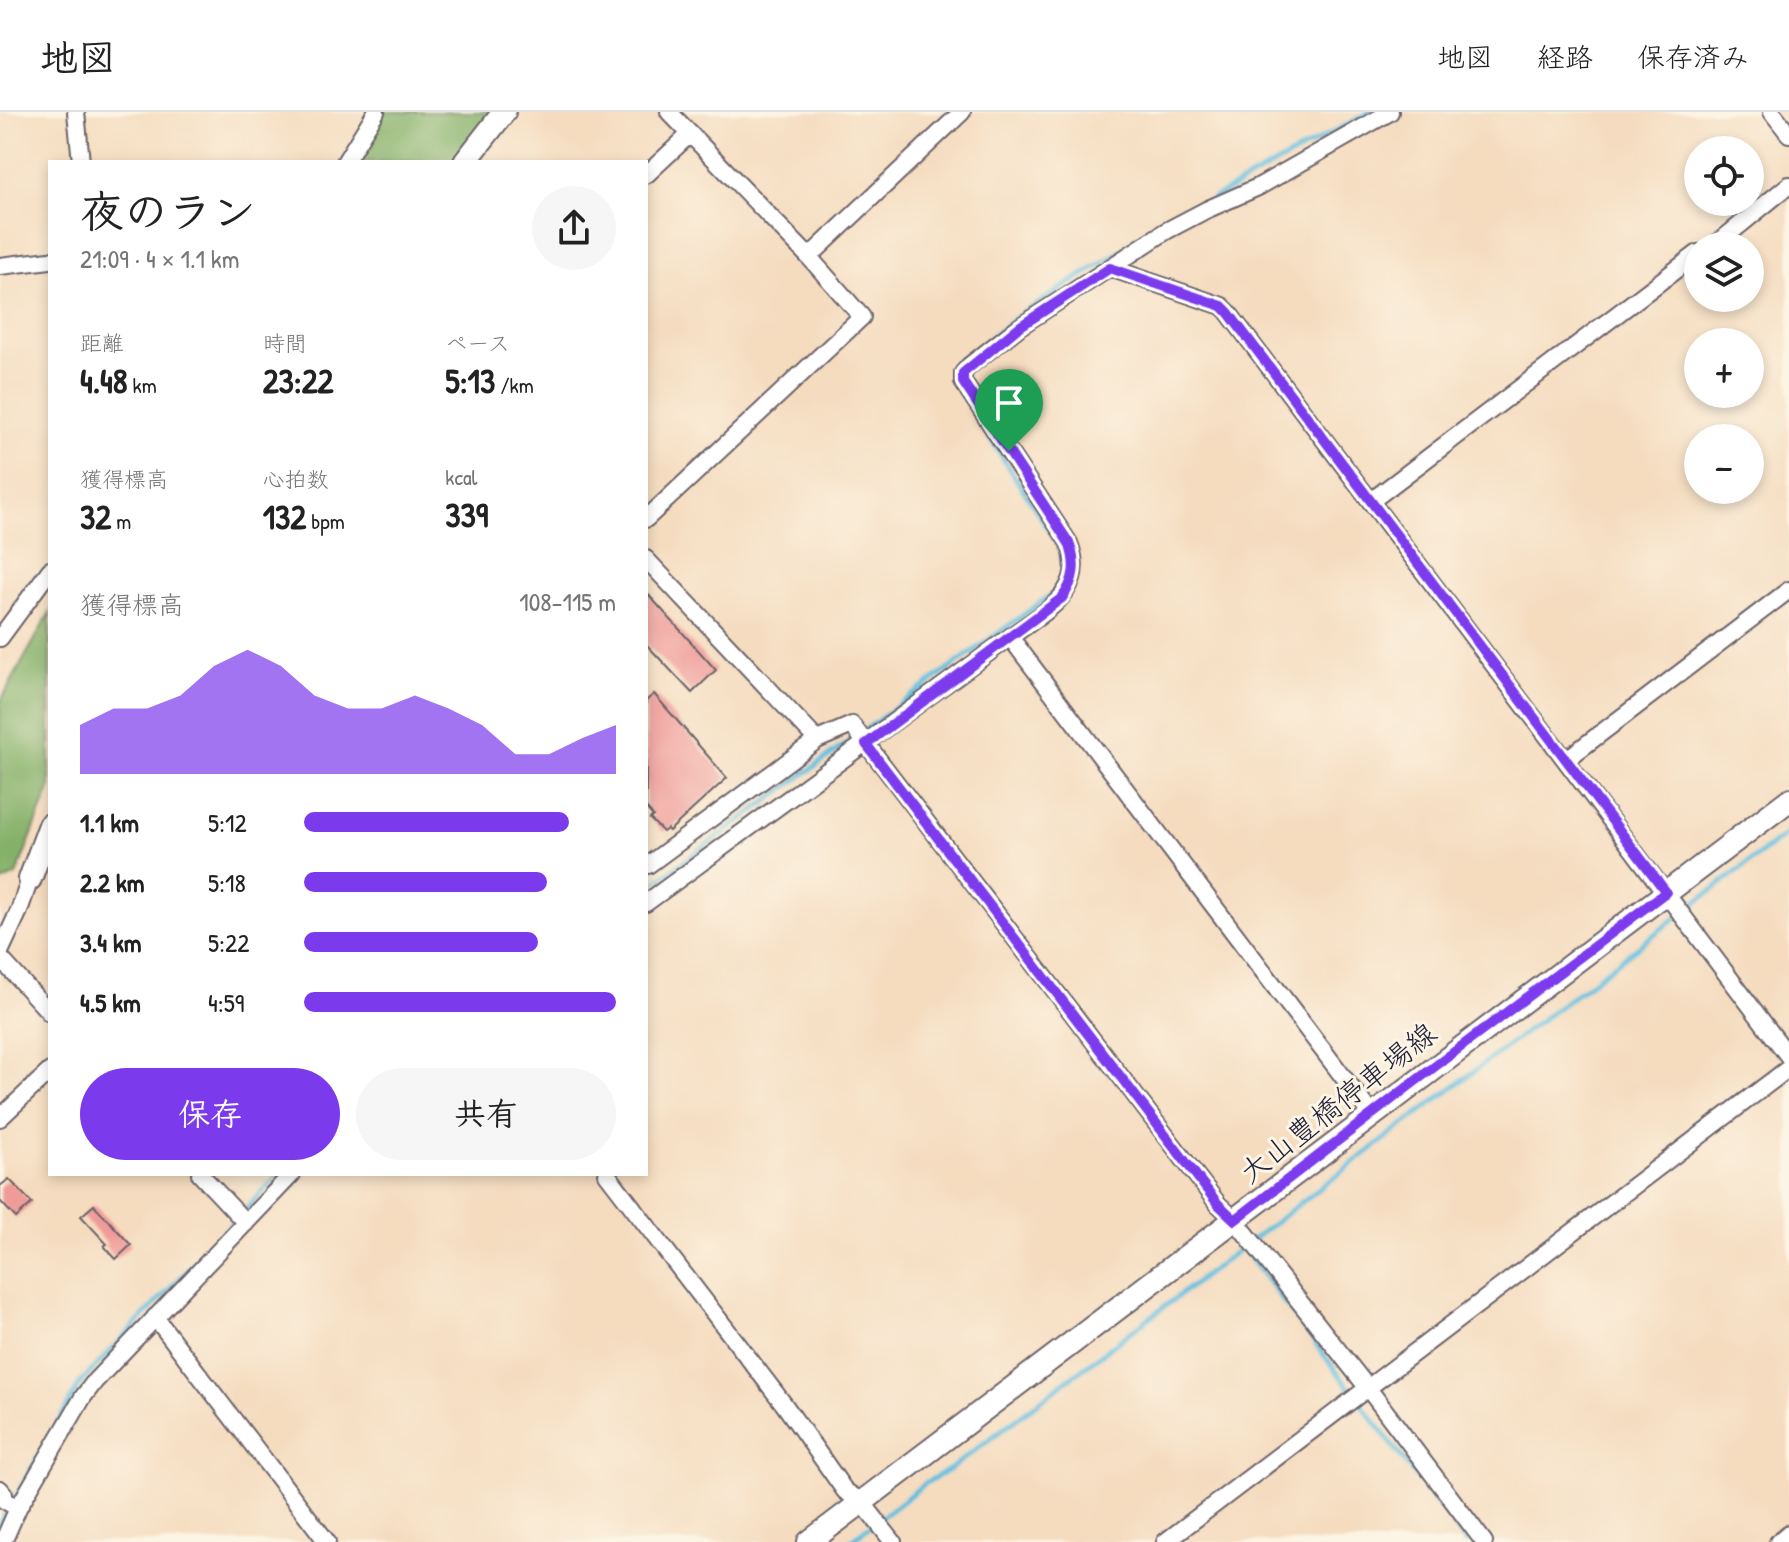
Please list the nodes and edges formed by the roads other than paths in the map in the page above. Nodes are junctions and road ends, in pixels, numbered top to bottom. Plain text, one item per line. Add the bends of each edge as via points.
1 (76, 112) edge
2 (376, 112) edge
3 (504, 112) edge
4 (669, 112) edge
5 (962, 112) edge
6 (1390, 112) edge
7 (1772, 112) edge
8 (690, 134) junction
9 (1789, 134) edge
10 (81, 160) edge
11 (346, 160) edge
12 (467, 160) edge
13 (648, 173) edge
14 (1789, 185) edge
15 (1731, 232) edge
16 (809, 257) junction
17 (48, 260) edge
18 (1684, 264) edge
19 (0, 266) edge
20 (1110, 268) junction
21 (1371, 501) junction
22 (648, 517) edge
23 (648, 561) edge
24 (48, 573) edge
25 (1789, 590) edge
26 (1010, 637) junction
27 (0, 638) edge
28 (817, 740) junction
29 (866, 744) junction
30 (1567, 759) junction
31 (1789, 800) edge
32 (48, 830) edge
33 (650, 867) edge
34 (30, 879) joint
35 (669, 887) junction
36 (1666, 892) junction
37 (648, 902) edge
38 (0, 955) edge
39 (48, 1011) edge
40 (1789, 1057) edge
41 (1789, 1068) edge
42 (48, 1073) edge
43 (1372, 1115) junction
44 (0, 1118) edge
45 (202, 1176) edge
46 (290, 1176) edge
47 (609, 1176) edge
48 (240, 1217) junction
49 (1240, 1226) junction
50 (155, 1317) junction
51 (1365, 1388) junction
52 (7, 1499) edge
53 (879, 1523) edge
54 (1789, 1533) edge
55 (3, 1542) edge
56 (327, 1542) edge
57 (809, 1542) edge
58 (1165, 1542) edge
59 (1484, 1542) edge
60 (1778, 1542) edge

1 - 10 street
2 - 11 street
3 - 12 main road
4 - 8 street
5 - 16 street
6 - 20 street via 1258,187 1166,231
7 - 9 street
8 - 13 street
8 - 16 street
14 - 15 street
16 - 22 street via 862,317
17 - 19 street
18 - 21 street
20 - 21 street via 1222,306
20 - 26 street via 1019,327 963,373 963,382 1073,554 1070,587 1062,598
21 - 30 street
23 - 28 street
24 - 27 street
25 - 30 street
26 - 29 street
26 - 43 street
28 - 29 street via 852,725
28 - 33 street
29 - 35 street
29 - 49 street
30 - 36 street
31 - 36 main road, 大山豊橋停車場線
32 - 34 main road
33 - 35 street
34 - 38 street
35 - 37 street
36 - 40 street
36 - 43 main road, 大山豊橋停車場線
38 - 39 street
41 - 51 street
42 - 44 street
43 - 49 main road, 大山豊橋停車場線
45 - 48 street
46 - 48 street
47 - 53 street via 845,1491
48 - 50 street
49 - 51 street
49 - 53 main road, 大山豊橋停車場線
50 - 52 street via 83,1397
50 - 56 street
51 - 58 street
51 - 59 street
52 - 55 street
53 - 57 main road, 大山豊橋停車場線
54 - 60 street

